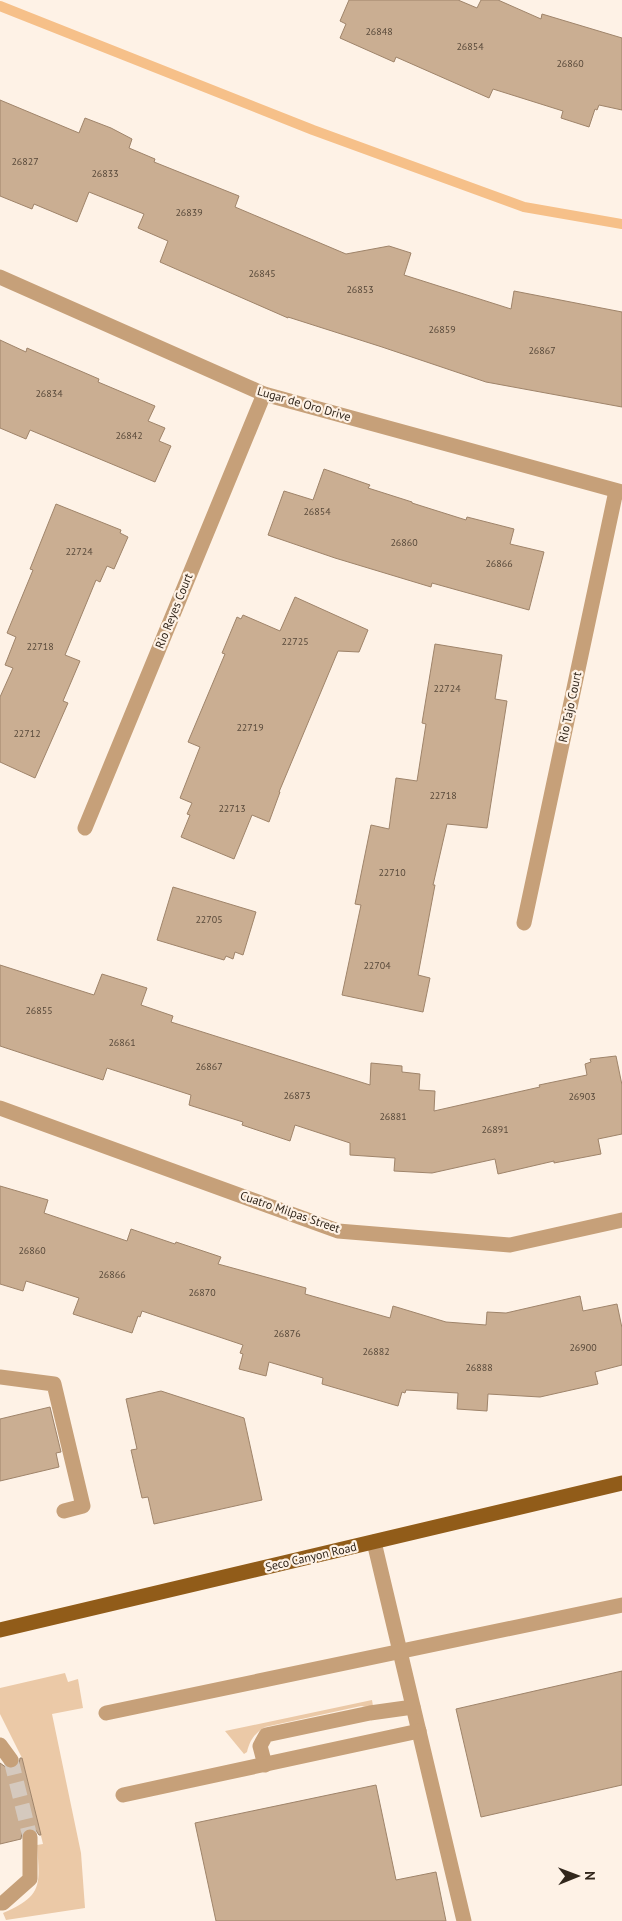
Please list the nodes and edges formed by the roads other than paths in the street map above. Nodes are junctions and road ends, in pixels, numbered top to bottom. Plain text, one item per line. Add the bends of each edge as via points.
1 (0, 277) edge
2 (264, 394) junction
3 (619, 492) edge
4 (85, 828) dead end
5 (524, 923) dead end
6 (0, 1108) edge
7 (622, 1220) edge
8 (0, 1377) edge
9 (622, 1483) edge
10 (64, 1511) dead end
11 (374, 1542) junction
12 (622, 1605) edge
13 (0, 1630) edge
14 (400, 1652) junction
15 (413, 1707) junction
16 (106, 1713) dead end
17 (419, 1731) junction
18 (0, 1745) edge
19 (11, 1760) tunnel mouth
20 (265, 1765) junction
21 (124, 1796) dead end
22 (30, 1837) tunnel mouth
23 (2, 1903) edge
24 (464, 1921) edge

1 - 2 street, Lugar de Oro Drive
2 - 3 street, Lugar de Oro Drive
2 - 4 street, Rio Reyes Court
3 - 5 street, Rio Tajo Court
6 - 7 street, Cuatro Milpas Street via 338,1231 510,1245
8 - 10 street via 54,1384 83,1506
9 - 11 main road, Seco Canyon Road
11 - 13 main road, Seco Canyon Road
11 - 14 street
12 - 14 street
14 - 15 street
14 - 16 street
15 - 17 street
15 - 20 street via 266,1734 260,1746
17 - 20 street
17 - 24 street
18 - 19 street
20 - 21 street
22 - 23 street via 30,1879

